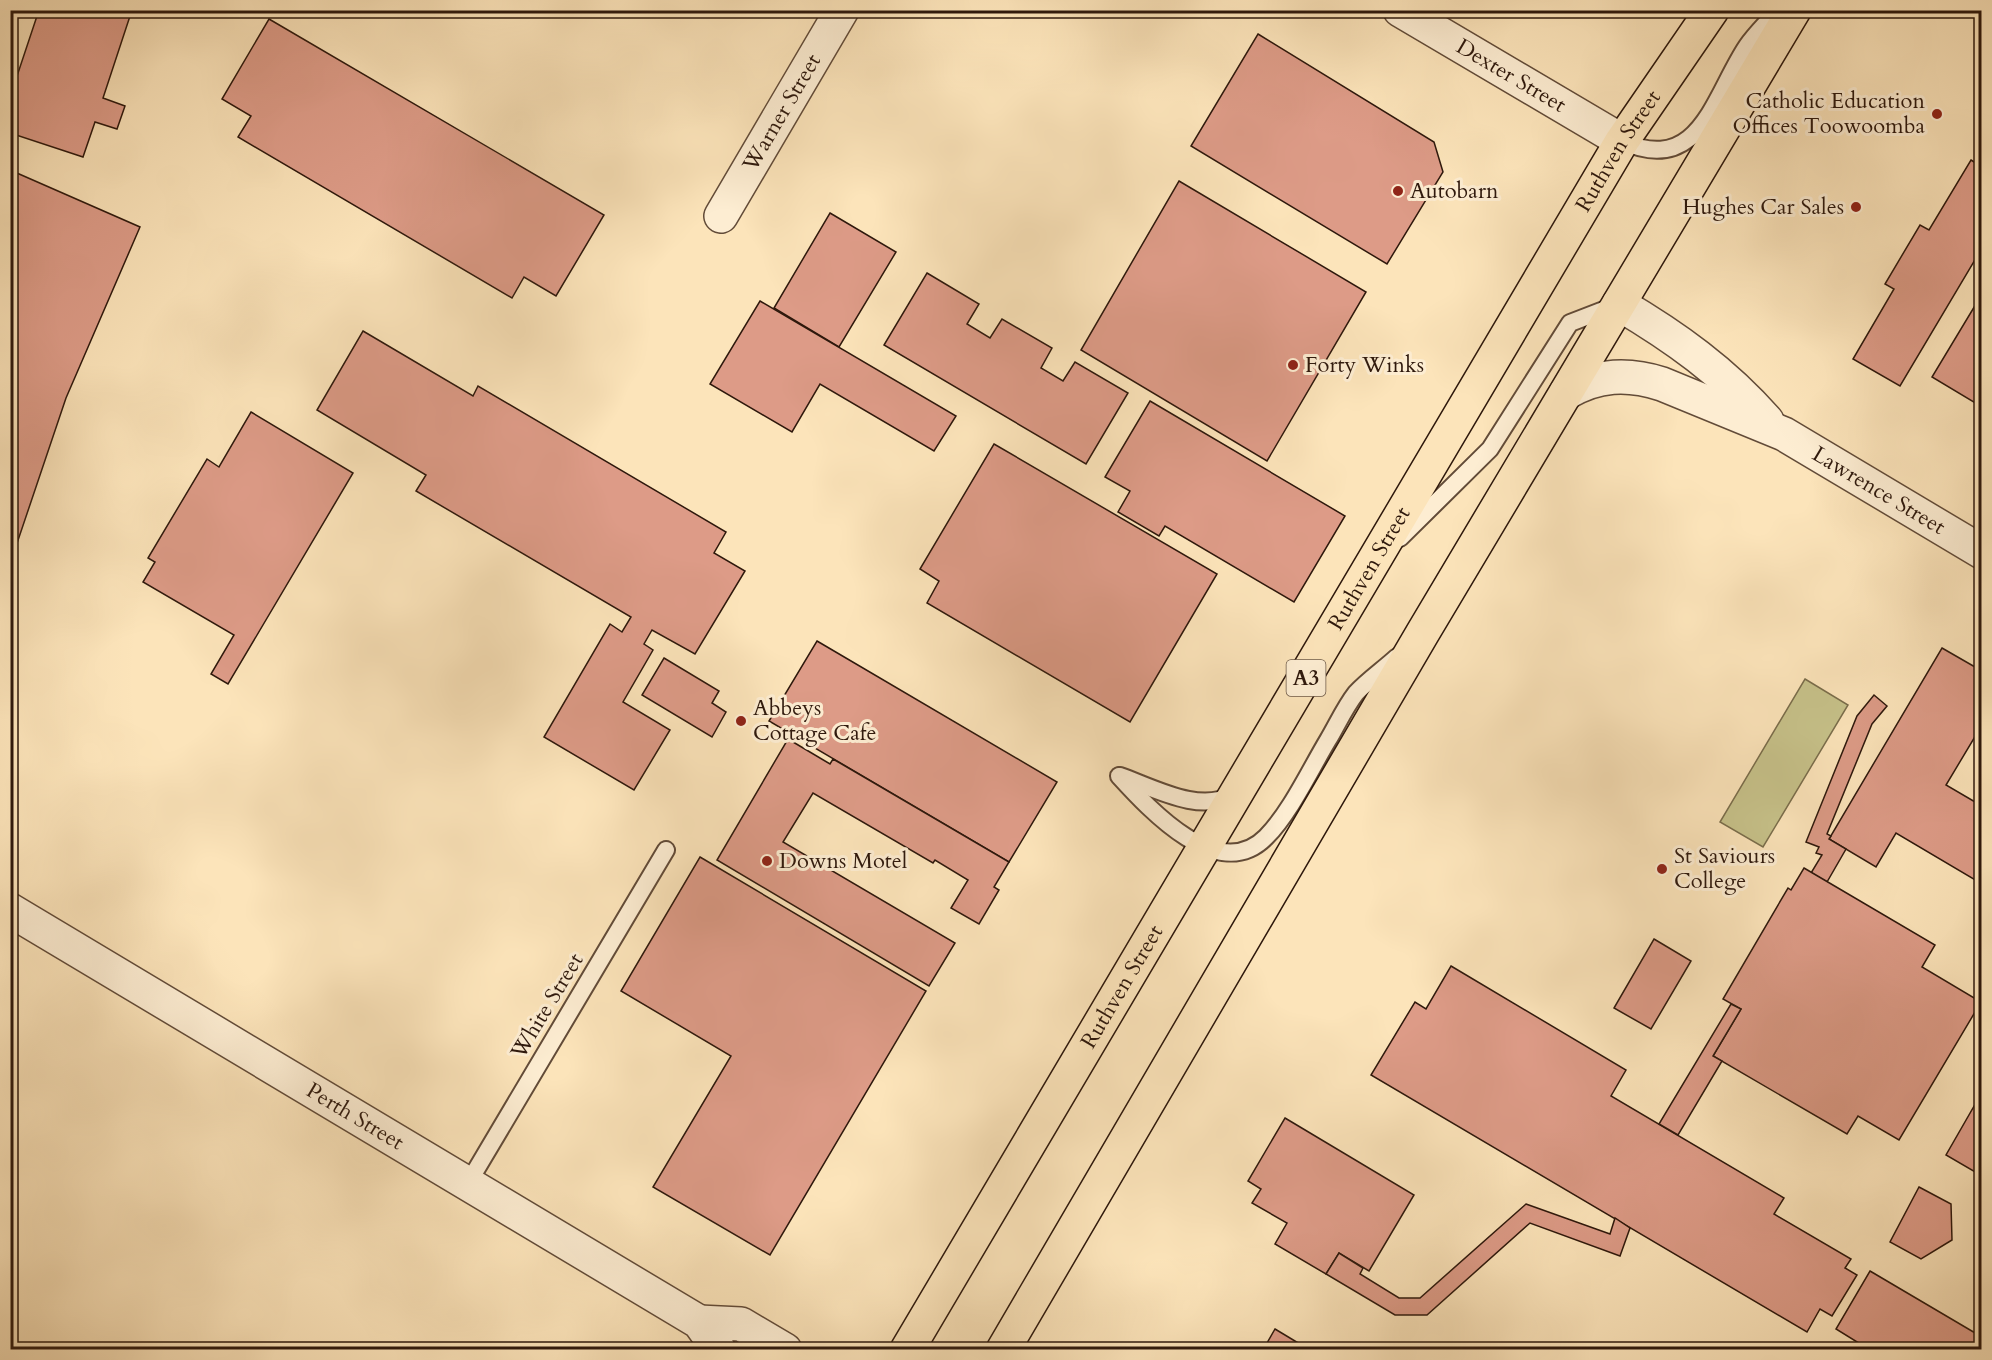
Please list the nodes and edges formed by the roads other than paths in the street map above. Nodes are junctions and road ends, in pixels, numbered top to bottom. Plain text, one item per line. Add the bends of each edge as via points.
1 (842, 10) edge
2 (1400, 10) edge
3 (1712, 10) edge
4 (1778, 10) edge
5 (1794, 10) edge
6 (1622, 141) junction
7 (721, 216) dead end
8 (1618, 304) junction
9 (1566, 393) junction
10 (1774, 429) junction
11 (1982, 552) edge
12 (1372, 566) junction
13 (1422, 634) junction
14 (1241, 788) junction
15 (1205, 848) junction
16 (666, 850) dead end
17 (10, 910) edge
18 (467, 1185) junction
19 (699, 1322) junction
20 (719, 1350) edge
21 (785, 1350) edge
22 (906, 1350) edge
23 (1003, 1350) edge

1 - 7 street, Warner Street
2 - 6 street, Dexter Street
3 - 6 highway, Ruthven Street / A3
4 - 6 lane via 1748,45 1704,124 1693,136 1662,150 1648,150
5 - 8 highway
6 - 12 highway, Ruthven Street / A3
8 - 9 highway
8 - 10 street, Lawrence Street via 1693,351
8 - 12 lane via 1570,323 1490,449
9 - 10 street, Lawrence Street via 1606,377 1644,378
9 - 13 highway
10 - 11 street, Lawrence Street
12 - 14 highway, Ruthven Street / A3
13 - 15 lane via 1356,694 1275,828 1264,839 1237,852
13 - 23 highway
14 - 15 highway, Ruthven Street / A3
14 - 15 lane via 1215,801 1195,801 1119,776 1146,805
15 - 22 highway, Ruthven Street / A3
16 - 18 lane, White Street
17 - 18 street, Perth Street
18 - 19 street, Perth Street
19 - 20 street, Perth Street
19 - 21 street, Perth Street via 741,1324

